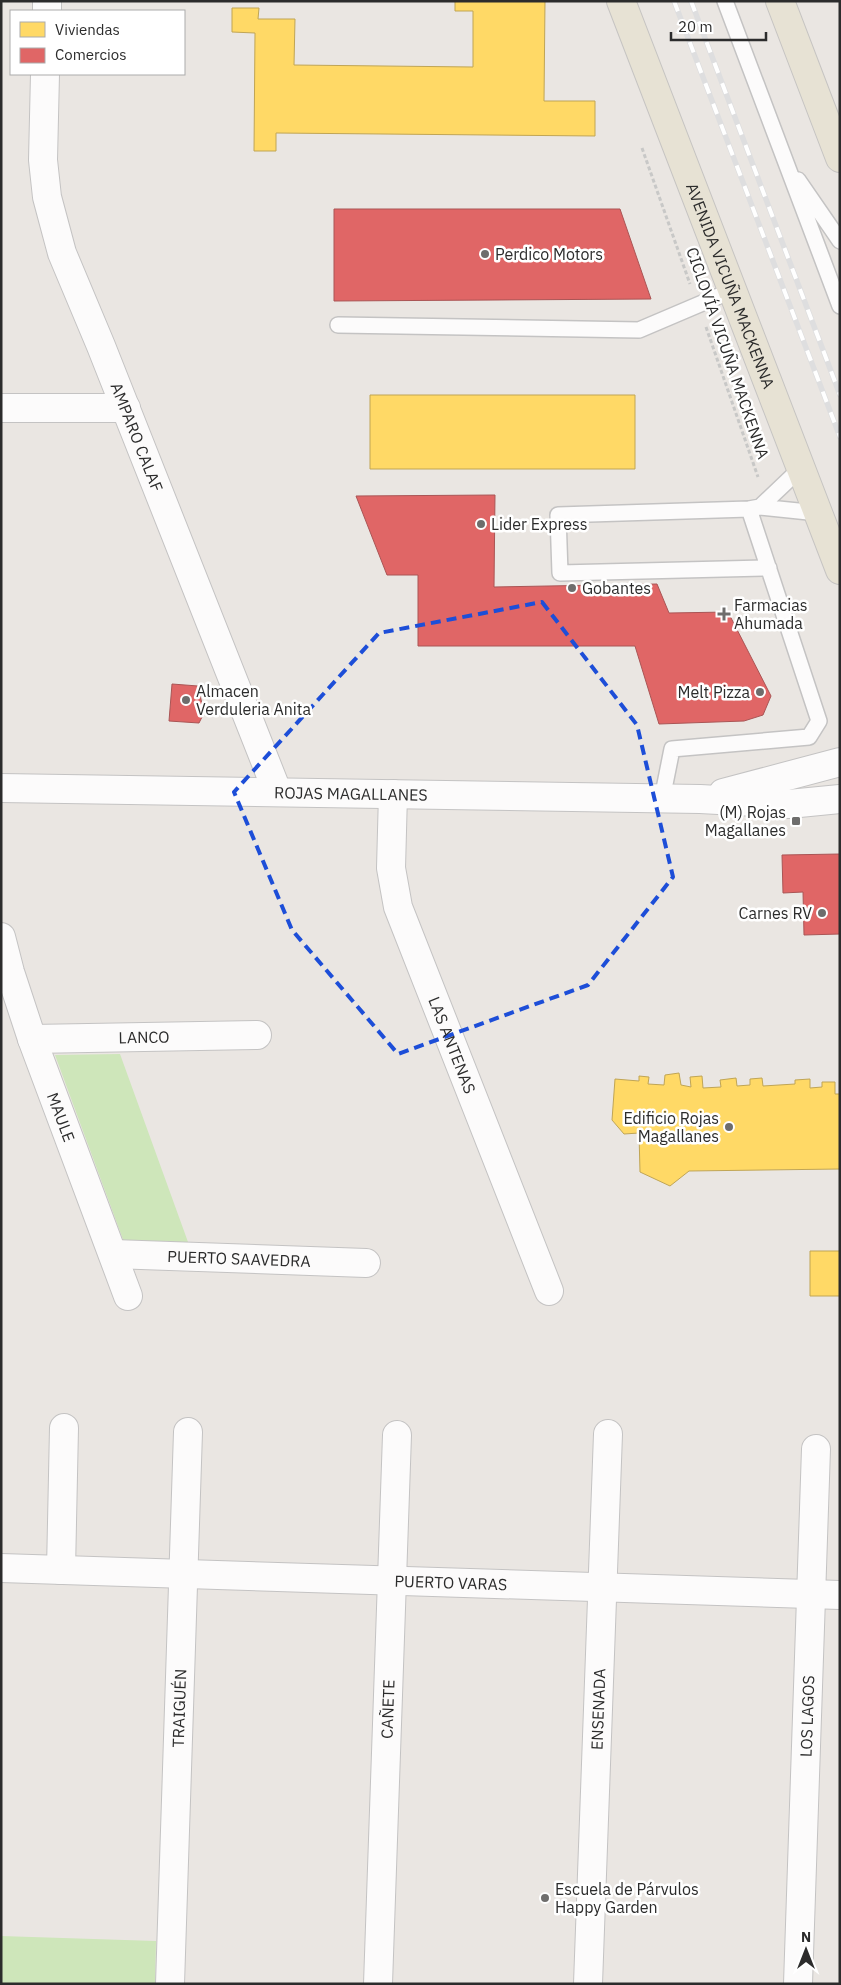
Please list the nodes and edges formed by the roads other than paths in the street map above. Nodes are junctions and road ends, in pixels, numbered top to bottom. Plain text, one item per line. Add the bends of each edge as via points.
1 (621, 1) edge
2 (725, 1) edge
3 (780, 1) edge
4 (45, 75) edge
5 (840, 158) edge
6 (783, 159) junction
7 (840, 241) edge
8 (733, 290) junction
9 (840, 306) edge
10 (338, 325) dead end
11 (1, 408) edge
12 (126, 408) junction
13 (801, 468) junction
14 (759, 506) junction
15 (818, 513) junction
16 (769, 568) junction
17 (840, 570) edge
18 (840, 762) edge
19 (1, 788) edge
20 (277, 792) junction
21 (393, 794) junction
22 (662, 799) junction
23 (700, 799) junction
24 (840, 799) edge
25 (1, 937) edge
26 (257, 1035) dead end
27 (32, 1038) junction
28 (113, 1254) junction
29 (366, 1263) dead end
30 (549, 1291) dead end
31 (128, 1296) dead end
32 (64, 1428) dead end
33 (188, 1432) dead end
34 (608, 1434) dead end
35 (397, 1435) dead end
36 (816, 1449) dead end
37 (1, 1568) edge
38 (61, 1570) junction
39 (184, 1574) junction
40 (392, 1581) junction
41 (602, 1587) junction
42 (811, 1594) junction
43 (840, 1595) edge
44 (170, 1984) edge
45 (378, 1984) edge
46 (588, 1984) edge
47 (798, 1984) edge

1 - 8 main road, AVENIDA VICUÑA MACKENNA
2 - 6 lane
3 - 5 main road
4 - 12 street, AMPARO CALAF via 43,160 47,197 62,253
6 - 7 lane
6 - 9 lane
8 - 10 lane via 639,330
8 - 13 main road, AVENIDA VICUÑA MACKENNA
11 - 12 street
12 - 20 street, AMPARO CALAF
13 - 14 lane
13 - 15 main road, AVENIDA VICUÑA MACKENNA
14 - 15 lane
14 - 16 lane
14 - 16 lane via 558,515 560,572
15 - 17 main road, AVENIDA VICUÑA MACKENNA
16 - 22 lane via 819,722 809,737 672,749
18 - 23 street, ROJAS MAGALLANES
19 - 20 street, ROJAS MAGALLANES
20 - 21 street, ROJAS MAGALLANES
21 - 22 street, ROJAS MAGALLANES
21 - 30 street, LAS ANTENAS via 391,868 398,907
22 - 23 street, ROJAS MAGALLANES
23 - 24 street, ROJAS MAGALLANES via 789,804
25 - 27 street, MAULE
26 - 27 street, LANCO
27 - 28 street, MAULE
28 - 29 street, PUERTO SAAVEDRA
28 - 31 street, MAULE
32 - 38 street
33 - 39 street, TRAIGUÉN
34 - 41 street, ENSENADA
35 - 40 street, CAÑETE
36 - 42 street, LOS LAGOS
37 - 38 street, PUERTO VARAS
38 - 39 street, PUERTO VARAS
39 - 40 street, PUERTO VARAS
39 - 44 street, TRAIGUÉN
40 - 41 street, PUERTO VARAS
40 - 45 street, CAÑETE
41 - 42 street, PUERTO VARAS
41 - 46 street, ENSENADA
42 - 43 street, PUERTO VARAS
42 - 47 street, LOS LAGOS

